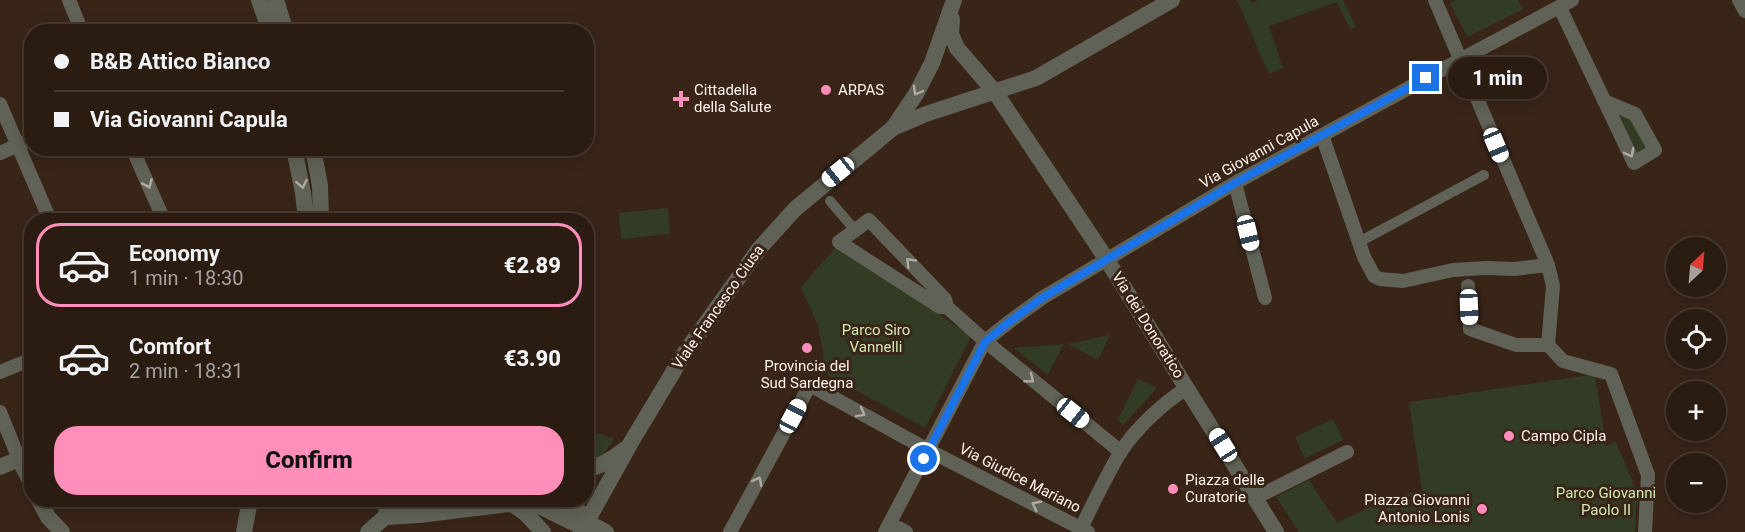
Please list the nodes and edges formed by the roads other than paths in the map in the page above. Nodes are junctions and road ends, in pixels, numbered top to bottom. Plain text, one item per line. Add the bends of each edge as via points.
1 (69, 0) edge
2 (259, 0) edge
3 (276, 0) edge
4 (955, 0) edge
5 (1172, 0) edge
6 (1435, 0) edge
7 (1572, 0) edge
8 (1739, 0) edge
9 (1560, 8) junction
10 (1745, 11) edge
11 (79, 24) edge
12 (267, 24) edge
13 (284, 24) edge
14 (1460, 60) junction
15 (995, 92) junction
16 (1604, 101) dead end
17 (0, 104) edge
18 (892, 128) junction
19 (1322, 135) junction
20 (24, 142) edge
21 (18, 145) junction
22 (0, 153) edge
23 (136, 156) edge
24 (296, 156) edge
25 (314, 156) edge
26 (1484, 175) dead end
27 (1235, 183) junction
28 (830, 201) dead end
29 (47, 213) edge
30 (161, 213) edge
31 (305, 213) edge
32 (321, 213) edge
33 (855, 230) junction
34 (1359, 242) junction
35 (1107, 260) junction
36 (1548, 265) junction
37 (1468, 286) dead end
38 (1265, 298) dead end
39 (947, 307) junction
40 (985, 342) junction
41 (1548, 345) junction
42 (24, 362) edge
43 (0, 372) edge
44 (1187, 388) junction
45 (0, 412) edge
46 (630, 444) junction
47 (928, 450) junction
48 (1121, 452) junction
49 (1347, 452) dead end
50 (24, 454) edge
51 (24, 456) edge
52 (0, 467) edge
53 (594, 467) edge
54 (1255, 498) junction
55 (43, 507) edge
56 (249, 507) edge
57 (386, 507) edge
58 (487, 507) edge
59 (516, 507) edge
60 (540, 507) edge
61 (570, 507) edge
62 (385, 518) junction
63 (584, 527) edge
64 (887, 528) edge
65 (1083, 531) edge
66 (62, 532) edge
67 (244, 532) edge
68 (368, 532) edge
69 (543, 532) edge
70 (606, 532) edge
71 (730, 532) edge
72 (906, 532) edge
73 (1276, 532) edge
74 (1645, 532) edge

1 - 11 street
2 - 12 street
3 - 13 street
4 - 15 street via 951,34 957,48
4 -> 18 street, Viale Francesco Ciusa via 937,53 916,94
5 - 15 street, Viale Francesco Ciusa via 1036,78
6 - 14 street
7 - 9 street, Via Giovanni Capula
8 - 10 street
9 - 14 street, Via Giovanni Capula
9 - 16 street
14 - 19 street, Via Giovanni Capula
14 - 36 street
15 - 18 street, Viale Francesco Ciusa
15 - 35 street, Via dei Donoratico
17 - 21 street
18 - 46 street, Viale Francesco Ciusa via 803,202 766,240 684,354
19 - 27 street, Via Giovanni Capula
19 - 34 street
20 - 21 street
21 - 22 street
21 - 29 street
23 -> 30 street
24 -> 31 street
25 - 32 street
26 - 34 street
27 - 35 street, Via Giovanni Capula
27 - 38 street
28 - 33 street
39 -> 33 street via 945,299 869,220
33 - 39 street via 839,242 940,308
34 - 36 street via 1369,270 1380,279 1403,281 1453,270 1514,270
35 - 40 street, Via Giovanni Capula via 1042,298
35 - 44 street, Via dei Donoratico
36 - 41 street via 1553,286
37 - 41 street via 1470,328 1516,345
39 - 40 street
40 - 47 street
40 -> 48 street
41 - 74 street via 1563,361 1611,374 1648,475
42 - 43 street
44 - 48 street via 1152,416
44 - 54 street, Via dei Donoratico
45 - 50 street
46 - 53 street
46 - 63 street, Viale Francesco Ciusa
47 - 64 street
65 -> 47 street, Via Giudice Mariano
71 -> 47 street, Via Giudice Mariano via 810,385
48 - 65 street
49 - 54 street
51 - 52 street
54 - 73 street, Via dei Donoratico
55 - 66 street
56 - 67 street
57 - 62 street
58 - 62 street
59 - 69 street
60 - 63 street
61 - 63 street via 581,513
62 - 68 street
63 - 70 street
64 - 72 street

